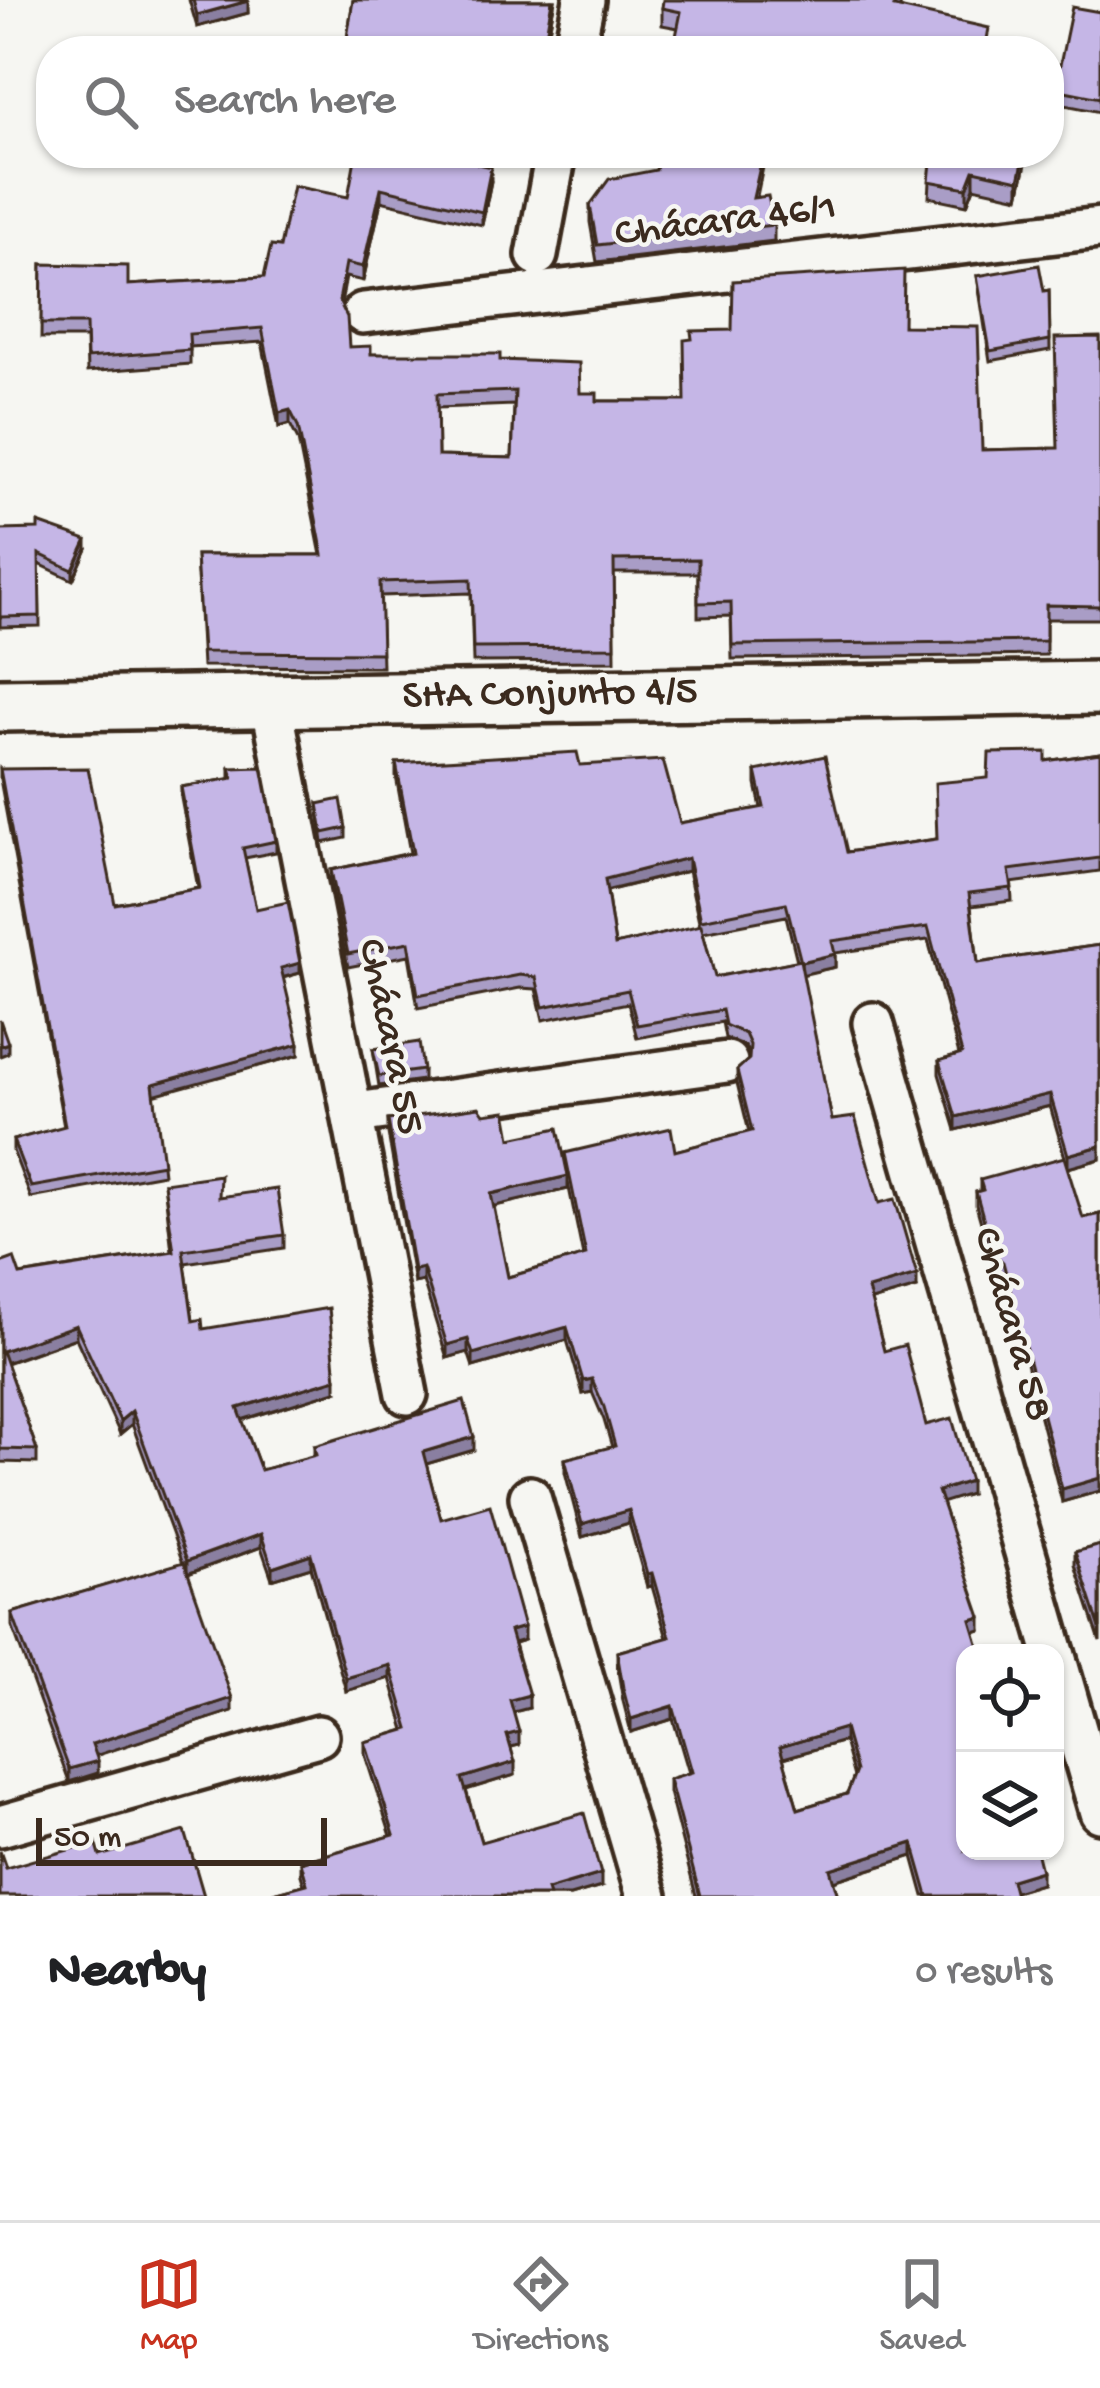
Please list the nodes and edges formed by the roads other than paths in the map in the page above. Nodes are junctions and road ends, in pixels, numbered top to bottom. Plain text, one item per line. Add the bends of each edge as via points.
1 (584, 0) edge
2 (577, 36) edge
3 (553, 168) edge
4 (1100, 228) edge
5 (537, 255) dead end
6 (363, 313) dead end
7 (1100, 688) edge
8 (272, 700) junction
9 (0, 705) edge
10 (873, 1023) dead end
11 (727, 1062) dead end
12 (356, 1113) junction
13 (407, 1394) dead end
14 (530, 1497) dead end
15 (1052, 1644) edge
16 (1064, 1686) edge
17 (318, 1736) dead end
18 (1100, 1812) edge
19 (0, 1826) edge
20 (647, 1896) edge

1 - 2 street
3 - 5 street
4 - 6 street, Chácara 46/1
7 - 8 street, SHA Conjunto 4/5
8 - 9 street, SHA Conjunto 4/5
8 - 12 street, Chácara 55
10 - 15 street, Chácara 58
11 - 12 street
12 - 13 street, Chácara 55
14 - 20 street
16 - 18 street, Chácara 58
17 - 19 street

